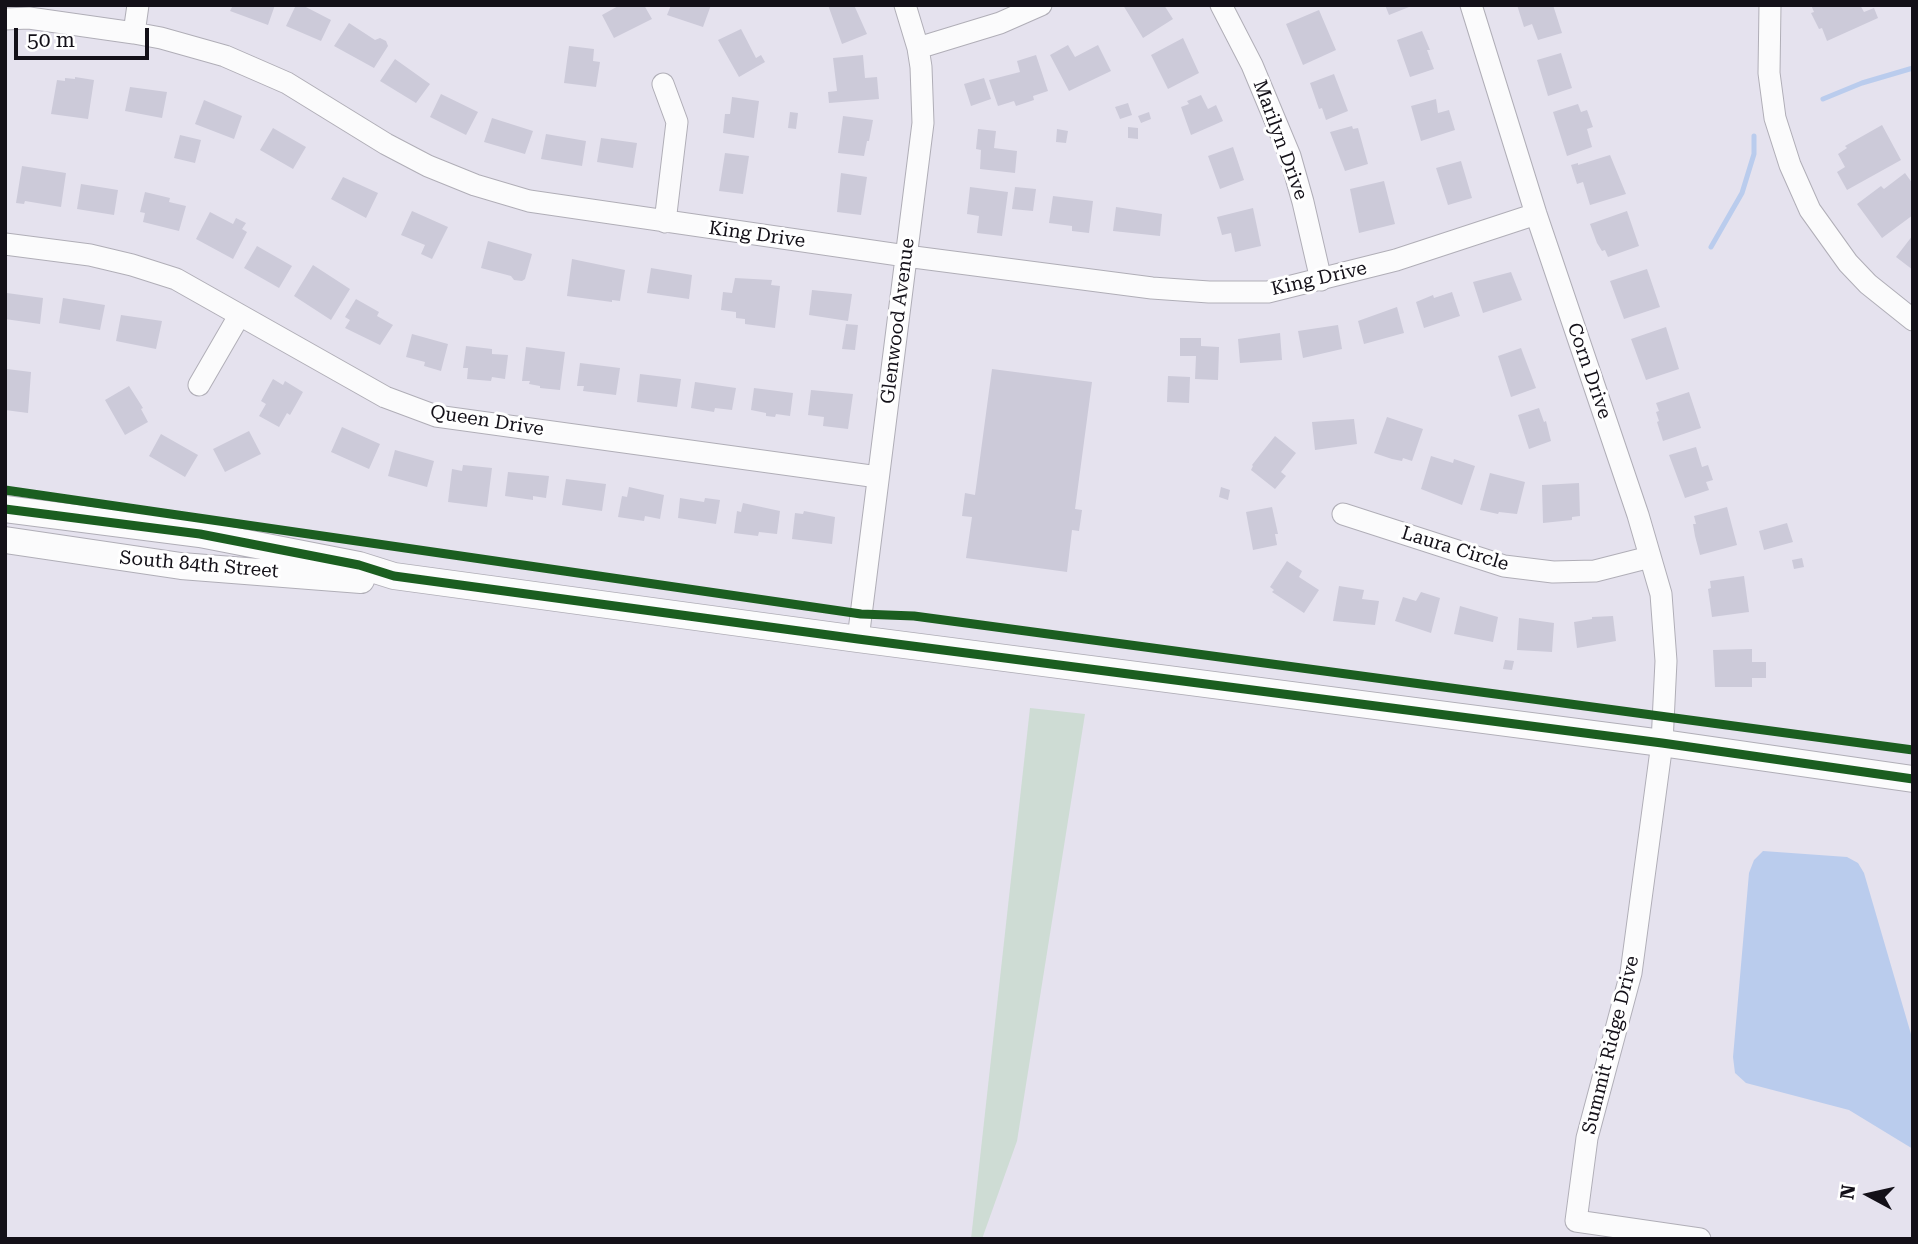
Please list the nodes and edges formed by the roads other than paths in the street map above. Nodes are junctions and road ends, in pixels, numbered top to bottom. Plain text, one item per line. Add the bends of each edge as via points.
1 (138, 5) edge
2 (905, 5) edge
3 (1041, 5) edge
4 (1221, 5) edge
5 (1471, 5) edge
6 (1770, 5) edge
7 (5, 19) edge
8 (134, 33) junction
9 (918, 48) junction
10 (663, 84) dead end
11 (1536, 214) junction
12 (665, 222) junction
13 (5, 244) edge
14 (906, 256) junction
15 (1321, 280) junction
16 (239, 316) junction
17 (1913, 320) edge
18 (199, 385) dead end
19 (878, 477) junction
20 (5, 509) edge
21 (1343, 514) dead end
22 (5, 540) edge
23 (1650, 557) junction
24 (394, 576) junction
25 (858, 639) junction
26 (1662, 743) junction
27 (1913, 779) edge
28 (1700, 1239) edge

1 - 8 street
2 - 9 street, Glenwood Avenue
3 - 9 street
4 - 15 street, Marilyn Drive via 1290,156
5 - 11 street, Corn Drive
6 - 17 street via 1769,72 1775,118 1810,211 1848,263
7 - 8 street, King Drive via 29,18
8 - 12 street, King Drive via 206,50 266,72 407,156 475,186 529,201
9 - 14 street, Glenwood Avenue via 923,123
10 - 12 street via 677,122
11 - 15 street, King Drive
11 - 23 street, Corn Drive
12 - 14 street, King Drive
13 - 16 street, Queen Drive via 90,255 157,272
14 - 15 street, King Drive via 1209,292 1268,292
14 - 19 street, Glenwood Avenue
16 - 18 street
16 - 19 street, Queen Drive via 385,397 436,416
19 - 25 street, Glenwood Avenue
20 - 24 street, South 84th Street via 200,534 346,562
21 - 23 street, Laura Circle via 1504,566 1595,571
22 - 24 street, South 84th Street via 181,566 361,580
23 - 26 street, Corn Drive via 1661,594 1665,660
24 - 25 street, South 84th Street
25 - 26 street, South 84th Street
26 - 27 street, South 84th Street
26 - 28 street, Summit Ridge Drive via 1631,973 1587,1139 1576,1222

